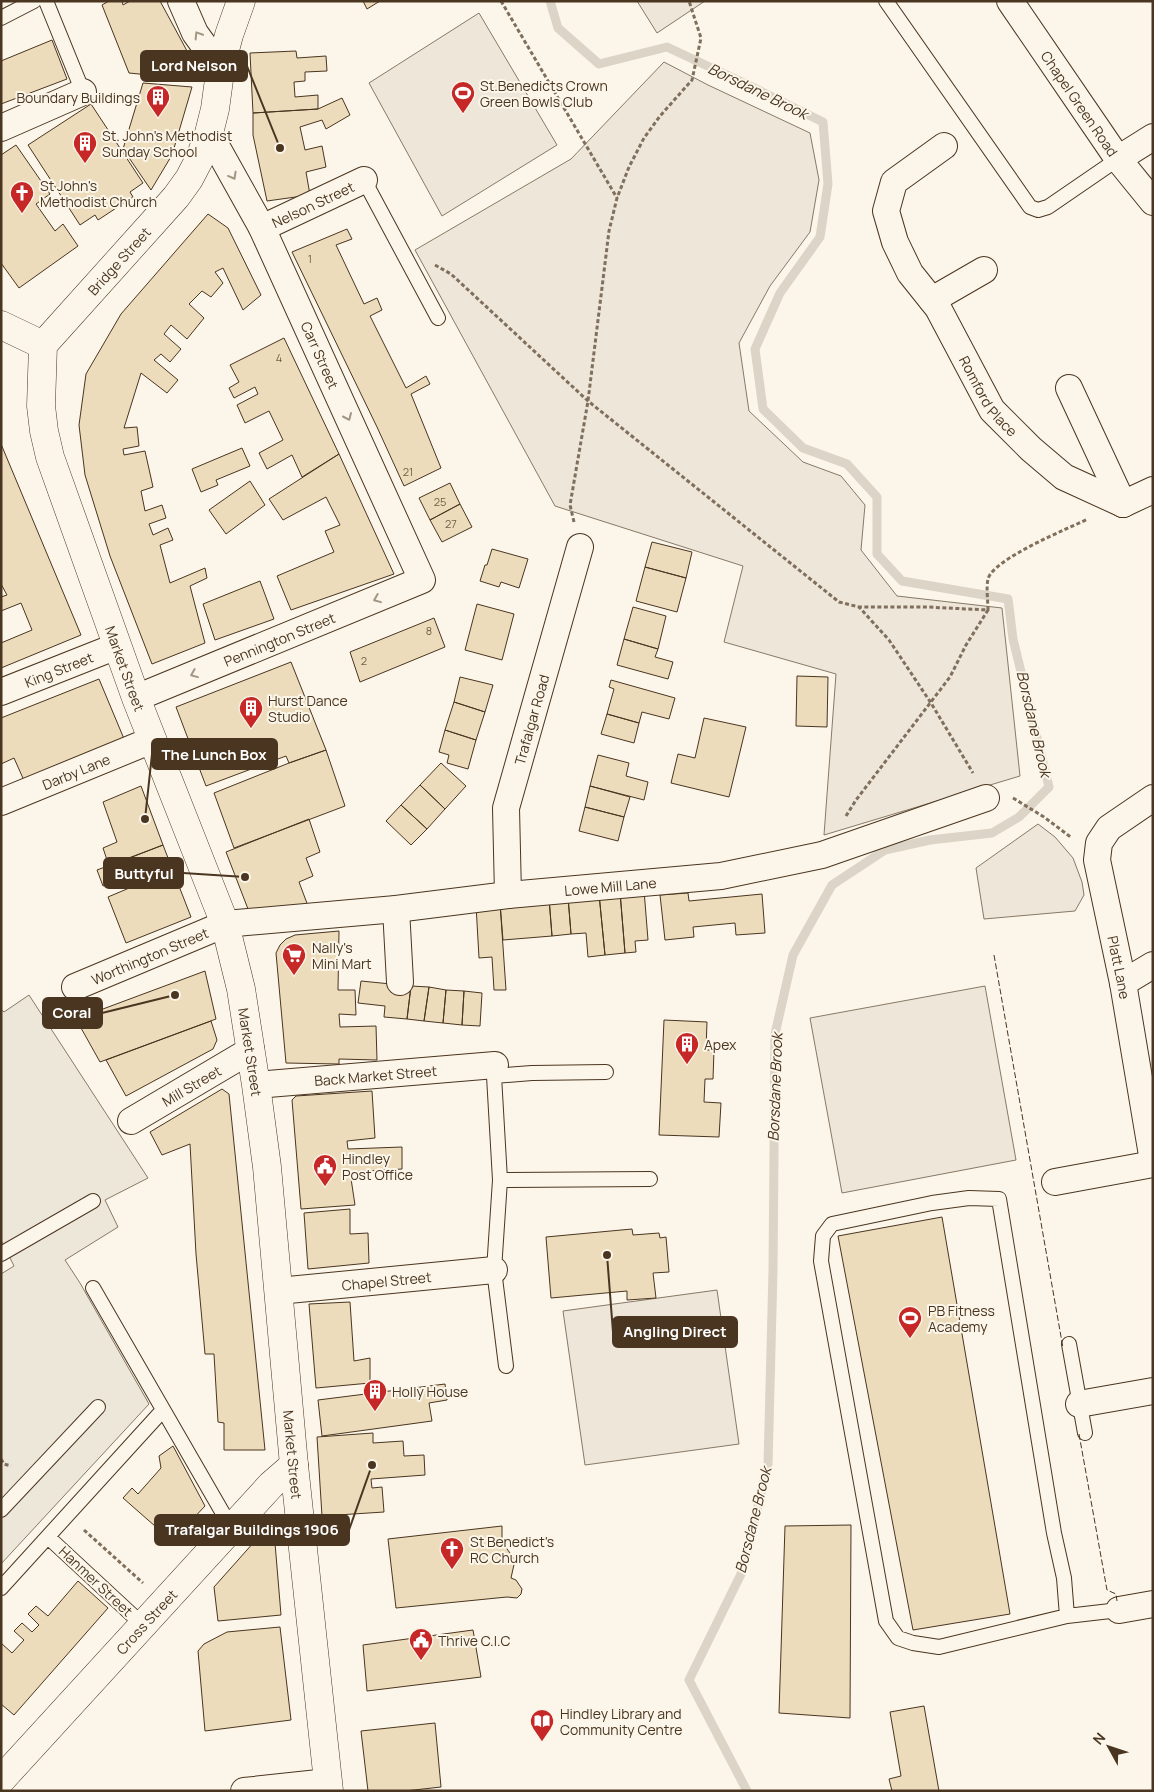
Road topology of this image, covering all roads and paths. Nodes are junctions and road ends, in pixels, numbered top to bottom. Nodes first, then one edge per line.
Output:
1 (34, 1) edge
2 (46, 1) edge
3 (180, 1) edge
4 (241, 1) edge
5 (501, 1) edge
6 (689, 1) edge
7 (886, 1) edge
8 (1010, 1) edge
9 (1, 18) edge
10 (221, 65) junction
11 (83, 92) joint
12 (1, 128) edge
13 (209, 133) junction
14 (1153, 137) edge
15 (944, 146) dead end
16 (1118, 159) junction
17 (364, 180) joint
18 (617, 198) junction
19 (1153, 202) edge
20 (262, 228) junction
21 (398, 243) junction
22 (984, 270) dead end
23 (932, 300) junction
24 (438, 318) dead end
25 (2, 325) edge
26 (43, 345) junction
27 (1069, 388) dead end
28 (588, 402) junction
29 (1153, 490) edge
30 (1123, 504) junction
31 (580, 546) joint
32 (422, 580) joint
33 (859, 607) junction
34 (988, 610) junction
35 (117, 646) junction
36 (1, 692) edge
37 (136, 698) junction
38 (931, 703) junction
39 (152, 740) junction
40 (986, 798) joint
41 (1153, 798) edge
42 (1016, 799) dead end
43 (1, 802) edge
44 (1044, 817) dead end
45 (822, 855) junction
46 (508, 895) junction
47 (396, 909) junction
48 (225, 924) junction
49 (1153, 965) edge
50 (400, 982) dead end
51 (1123, 983) junction
52 (75, 988) dead end
53 (251, 1050) junction
54 (495, 1071) junction
55 (606, 1072) dead end
56 (256, 1085) junction
57 (130, 1121) dead end
58 (1153, 1163) edge
59 (650, 1179) dead end
60 (500, 1180) junction
61 (1055, 1182) dead end
62 (94, 1201) dead end
63 (1, 1254) edge
64 (494, 1270) junction
65 (92, 1288) dead end
66 (278, 1291) junction
67 (1068, 1344) dead end
68 (506, 1366) dead end
69 (1153, 1391) edge
70 (1079, 1404) junction
71 (98, 1407) dead end
72 (163, 1410) junction
73 (1085, 1433) dead end
74 (1, 1459) edge
75 (294, 1465) junction
76 (12, 1466) dead end
77 (1, 1510) edge
78 (67, 1515) junction
79 (232, 1529) junction
80 (48, 1537) junction
81 (1, 1588) edge
82 (148, 1588) dead end
83 (1153, 1604) edge
84 (1119, 1610) joint
85 (1068, 1616) junction
86 (144, 1626) junction
87 (1, 1780) edge
88 (329, 1787) edge
89 (244, 1791) edge

1 - 9 lane
2 - 11 lane
10 -> 3 street
4 - 10 main road, Bridge Street
5 - 18 path
6 - 18 path
7 - 16 lane
8 - 16 street, Chapel Green Road
10 - 13 main road, Bridge Street
11 - 12 street
13 -> 20 street, Carr Street
13 - 26 main road, Bridge Street
14 - 16 street
15 - 23 street, Romford Place
16 - 19 street, Chapel Green Road
17 - 20 street, Nelson Street
17 - 21 lane
18 - 28 path
20 -> 32 street, Carr Street
21 - 24 lane
21 - 28 path
22 - 23 street
23 - 30 street, Romford Place
25 - 26 main road
26 - 35 main road, Market Street
27 - 30 street
28 - 31 path
28 - 33 path
29 - 30 street
30 - 34 path
31 - 46 street, Trafalgar Road
32 -> 37 street, Pennington Street
33 - 34 path
33 - 38 path
34 - 38 path
35 - 36 street, King Street
35 - 37 main road, Market Street
37 - 39 main road, Market Street
38 - 40 path
38 - 45 path
39 - 43 street, Darby Lane
39 - 48 main road, Market Street
40 - 45 street, Lowe Mill Lane
41 - 51 street, Platt Lane
42 - 44 path
45 - 46 street, Lowe Mill Lane
46 - 47 street, Lowe Mill Lane
47 - 48 street, Lowe Mill Lane
47 - 50 street
48 - 52 street, Worthington Street
48 - 53 main road, Market Street
49 - 51 street
51 - 58 street, Platt Lane
53 - 56 main road, Market Street
53 - 57 street, Mill Street
54 - 55 lane
54 - 56 street, Back Market Street
54 - 60 lane
56 - 66 main road, Market Street
58 - 61 street
59 - 60 lane
60 - 64 lane
62 - 63 lane
64 - 66 street, Chapel Street
64 - 68 lane
65 - 72 lane
66 - 75 main road, Market Street
67 - 70 lane
69 - 70 street
70 - 73 lane
71 - 77 lane
72 - 78 lane
72 - 79 lane
74 - 76 path
75 - 79 main road, Cross Street
75 - 88 main road, Market Street
78 - 80 lane
78 - 82 path
79 - 86 main road, Cross Street
80 - 81 lane
80 - 86 lane, Hanmer Street
83 - 84 street
84 - 85 lane
85 - 85 lane
86 - 87 main road, Cross Street
88 - 89 street

